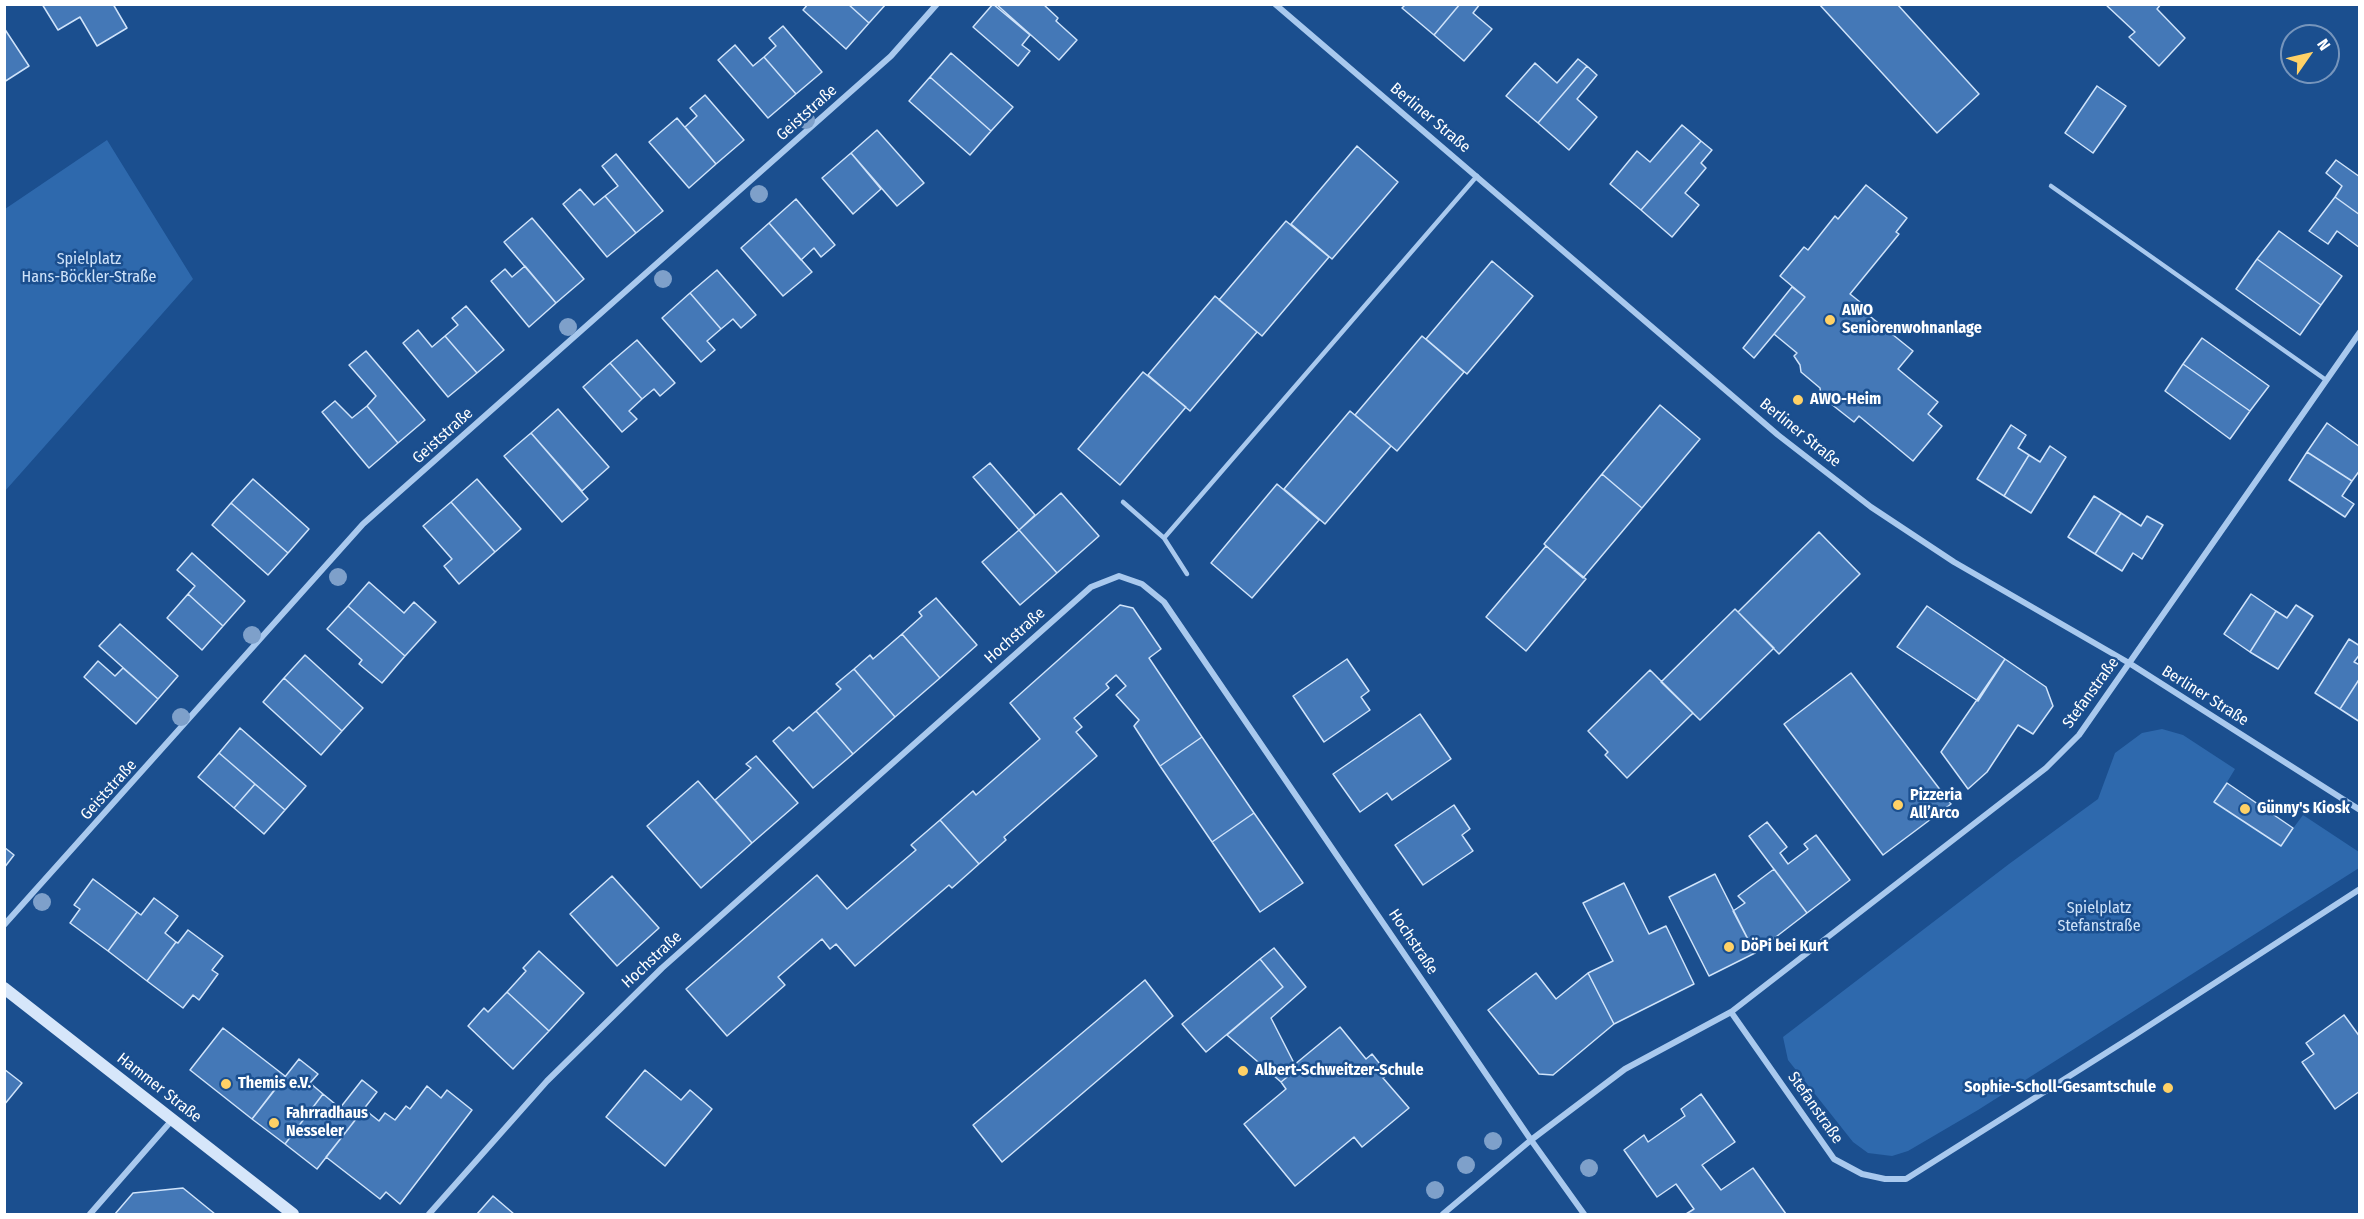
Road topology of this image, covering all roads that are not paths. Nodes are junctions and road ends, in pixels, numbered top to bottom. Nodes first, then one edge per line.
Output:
1 (937, 4) edge
2 (1275, 4) edge
3 (1477, 176) junction
4 (2051, 186) dead end
5 (2360, 332) edge
6 (2326, 380) junction
7 (1123, 502) dead end
8 (1164, 538) junction
9 (1187, 574) dead end
10 (2129, 663) junction
11 (2360, 810) edge
12 (2360, 890) edge
13 (4, 925) edge
14 (4, 988) edge
15 (1731, 1012) junction
16 (173, 1120) junction
17 (1531, 1140) junction
18 (90, 1215) edge
19 (292, 1215) edge
20 (429, 1215) edge
21 (1443, 1215) edge
22 (1584, 1215) edge

1 - 13 street, Geiststraße
2 - 3 street, Berliner Straße
3 - 8 lane
3 - 10 street, Berliner Straße
4 - 6 lane
5 - 6 street, Stefanstraße
6 - 10 street, Stefanstraße
7 - 8 lane
8 - 9 lane
10 - 11 street, Berliner Straße
10 - 15 street, Stefanstraße
12 - 15 street, Stefanstraße
14 - 16 main road, Hammer Straße
15 - 17 street, Stefanstraße
16 - 18 street
16 - 19 main road, Hammer Straße
17 - 20 street, Hochstraße
17 - 21 street, Stefanstraße
17 - 22 street, Hochstraße

